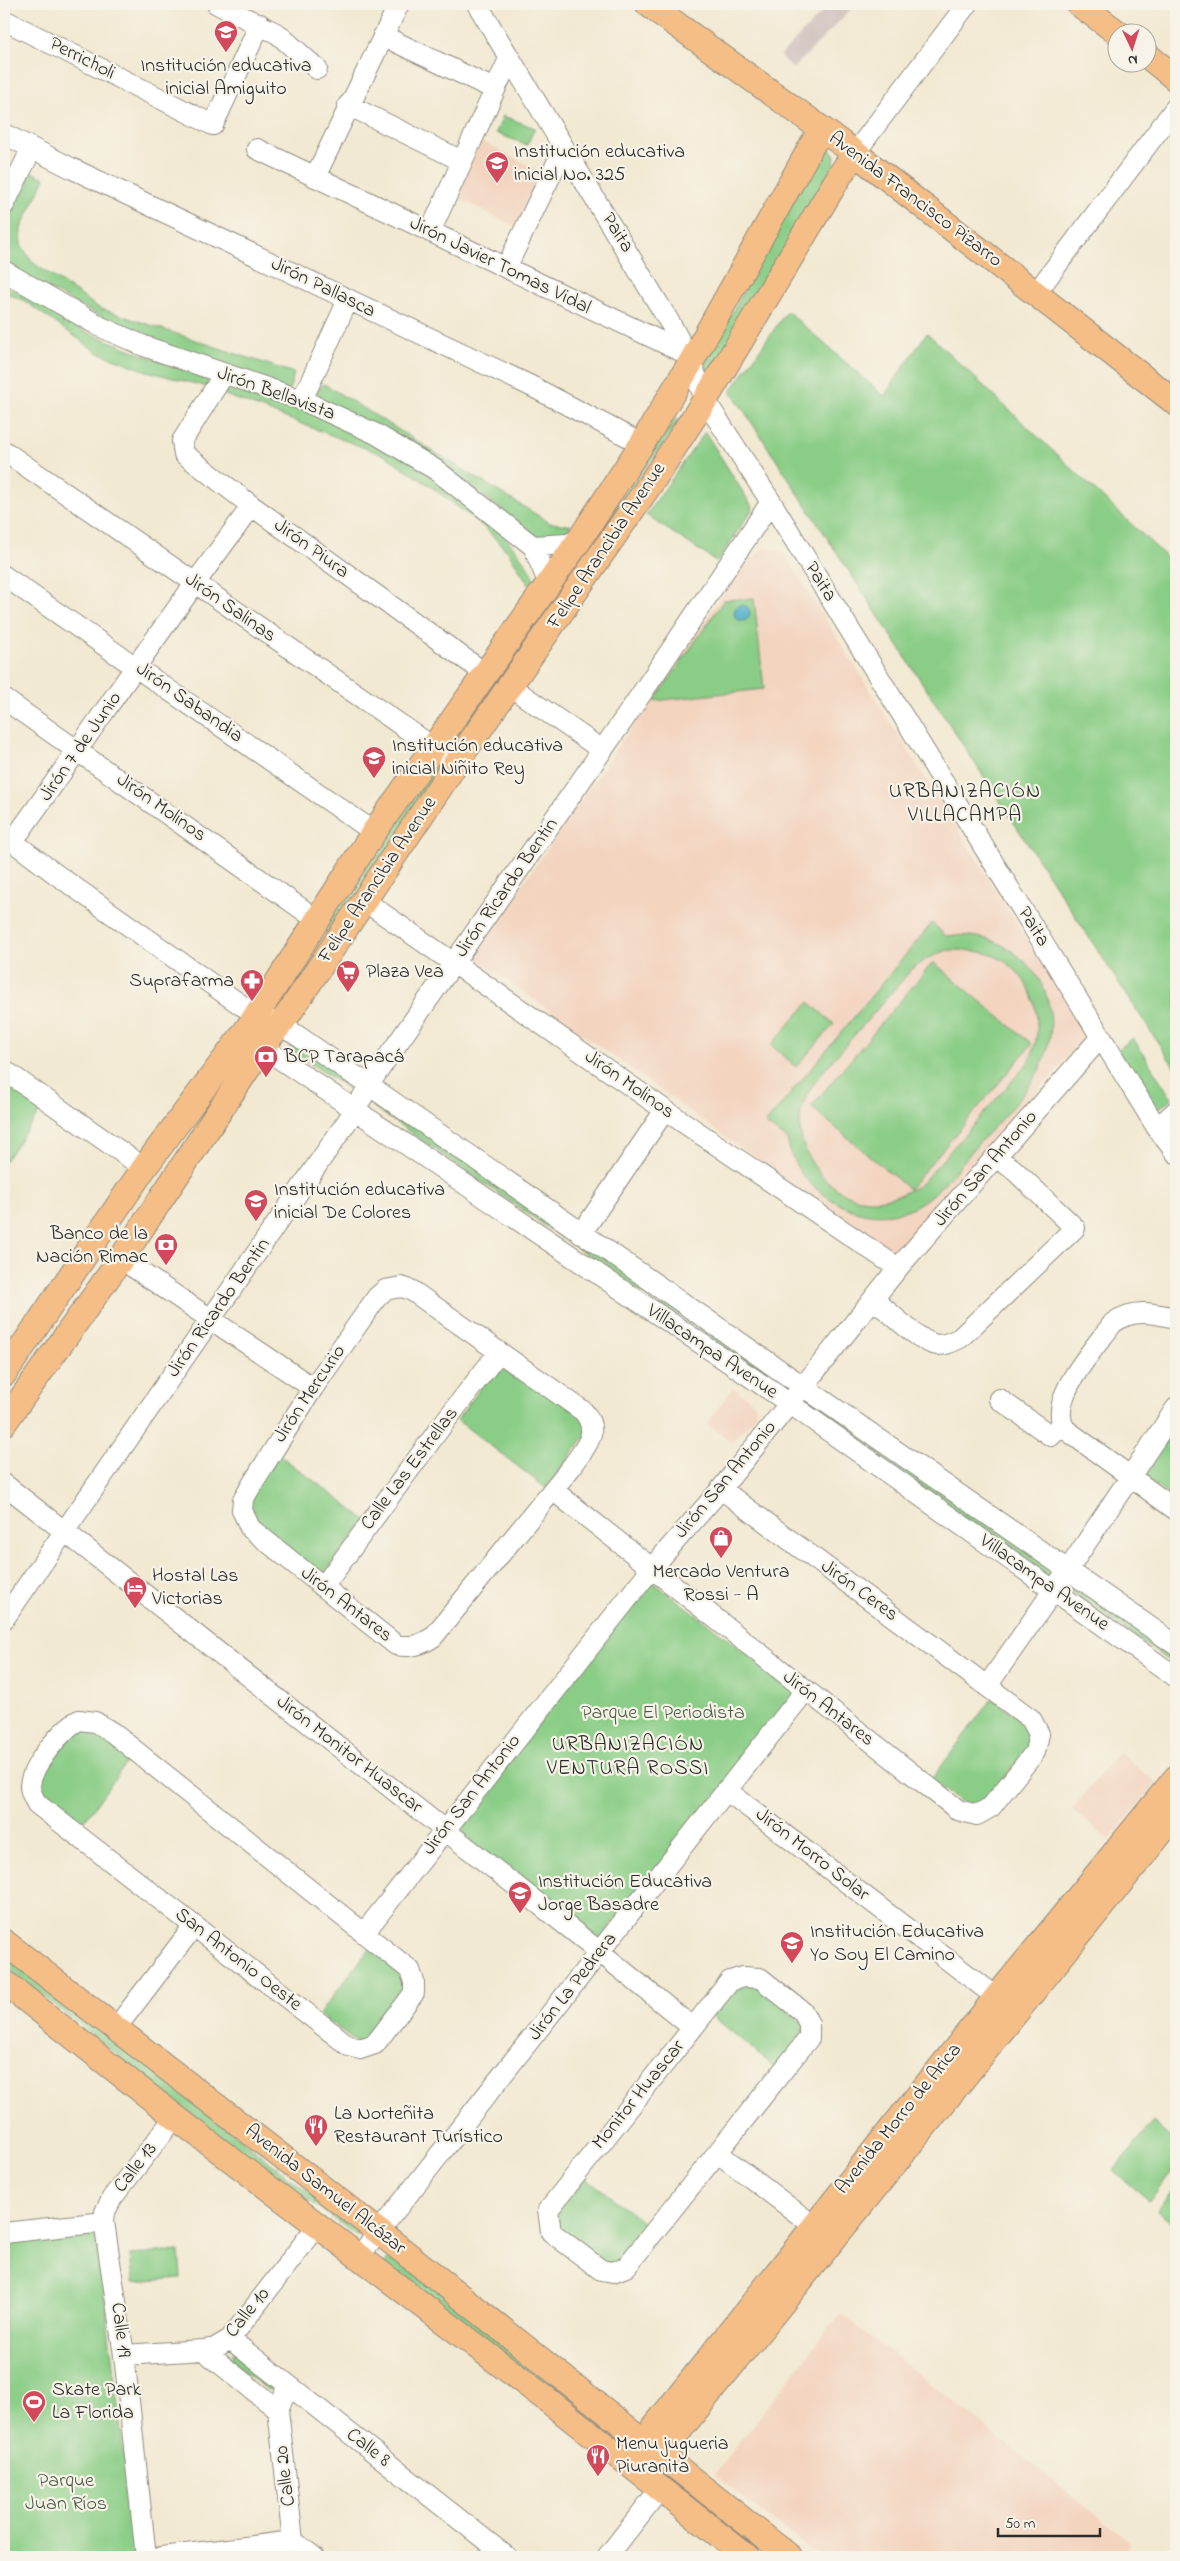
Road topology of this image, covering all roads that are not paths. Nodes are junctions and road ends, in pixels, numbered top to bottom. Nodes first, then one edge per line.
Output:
1 (217, 4) edge
2 (399, 4) edge
3 (477, 4) edge
4 (967, 4) edge
5 (1079, 4) edge
6 (662, 8) edge
7 (4, 20) edge
8 (260, 24) junction
9 (1108, 26) edge
10 (383, 36) junction
11 (509, 59) junction
12 (1158, 64) edge
13 (317, 69) dead end
14 (1176, 79) edge
15 (494, 89) junction
16 (348, 105) junction
17 (1176, 107) edge
18 (821, 129) junction
19 (4, 134) edge
20 (32, 148) junction
21 (564, 148) junction
22 (258, 149) dead end
23 (855, 153) junction
24 (462, 161) junction
25 (315, 177) junction
26 (4, 205) edge
27 (430, 232) junction
28 (506, 268) junction
29 (4, 271) edge
30 (1036, 293) junction
31 (348, 300) junction
32 (689, 358) junction
33 (224, 374) junction
34 (302, 400) junction
35 (705, 400) junction
36 (1176, 403) edge
37 (642, 444) junction
38 (4, 451) edge
39 (771, 502) junction
40 (252, 506) junction
41 (580, 539) junction
42 (533, 546) junction
43 (4, 576) edge
44 (193, 583) junction
45 (549, 584) junction
46 (138, 667) junction
47 (486, 674) junction
48 (511, 687) junction
49 (4, 699) edge
50 (433, 748) junction
51 (79, 750) junction
52 (602, 750) junction
53 (456, 763) junction
54 (374, 832) junction
55 (9, 838) edge
56 (363, 900) junction
57 (316, 919) junction
58 (454, 964) junction
59 (252, 1023) junction
60 (280, 1024) junction
61 (1101, 1037) junction
62 (4, 1070) edge
63 (369, 1085) junction
64 (355, 1110) junction
65 (665, 1110) junction
66 (1176, 1111) edge
67 (1157, 1128) junction
68 (1176, 1153) edge
69 (997, 1158) junction
70 (144, 1168) junction
71 (581, 1234) junction
72 (121, 1259) junction
73 (898, 1268) junction
74 (392, 1288) joint
75 (874, 1300) junction
76 (1176, 1318) edge
77 (212, 1319) junction
78 (499, 1352) junction
79 (4, 1374) edge
80 (802, 1386) junction
81 (313, 1388) junction
82 (999, 1399) dead end
83 (789, 1403) junction
84 (1176, 1408) edge
85 (4, 1422) edge
86 (1062, 1424) junction
87 (1130, 1478) junction
88 (4, 1484) edge
89 (721, 1488) junction
90 (554, 1491) junction
91 (242, 1510) joint
92 (1176, 1510) edge
93 (64, 1532) junction
94 (651, 1569) junction
95 (1068, 1570) junction
96 (324, 1587) junction
97 (1054, 1590) junction
98 (4, 1619) edge
99 (1176, 1645) edge
100 (1176, 1677) edge
101 (992, 1690) junction
102 (805, 1691) junction
103 (1176, 1778) edge
104 (726, 1790) junction
105 (1176, 1814) edge
106 (445, 1830) junction
107 (194, 1926) junction
108 (364, 1933) junction
109 (4, 1942) edge
110 (600, 1952) junction
111 (9, 1992) edge
112 (996, 1998) junction
113 (1017, 2012) junction
114 (116, 2028) junction
115 (693, 2028) junction
116 (175, 2118) junction
117 (718, 2153) junction
118 (104, 2222) junction
119 (317, 2226) junction
120 (814, 2226) junction
121 (379, 2232) junction
122 (4, 2233) edge
123 (358, 2258) junction
124 (230, 2339) junction
125 (203, 2350) junction
126 (124, 2355) junction
127 (288, 2384) junction
128 (278, 2410) junction
129 (652, 2447) junction
130 (643, 2476) junction
131 (293, 2541) junction
132 (146, 2557) edge
133 (161, 2557) edge
134 (314, 2557) edge
135 (507, 2557) edge
136 (607, 2557) edge
137 (747, 2557) edge
138 (790, 2557) edge

1 - 8 street
2 - 10 street
3 - 11 street, Paita
4 - 23 street
5 - 9 main road
6 - 18 main road, Avenida Francisco Pizarro
7 - 8 street, Perricholi
8 - 13 street
10 - 15 street
10 - 16 street
11 - 15 street
11 - 21 street, Paita
12 - 14 main road
15 - 24 street
16 - 24 street
16 - 25 street
17 - 30 street
18 - 23 main road, Avenida Francisco Pizarro
18 - 32 main road, Felipe Arancibia Avenue
19 - 20 street, Jirón Pallasca
20 - 26 street
20 - 31 street, Jirón Pallasca
21 - 28 street
21 - 32 street, Paita
22 - 25 street, Jirón Javier Tomas Vidal
23 - 30 main road, Avenida Francisco Pizarro
23 - 35 main road, Felipe Arancibia Avenue
24 - 27 street
25 - 27 street, Jirón Javier Tomas Vidal
27 - 28 street, Jirón Javier Tomas Vidal
28 - 32 street, Jirón Javier Tomas Vidal
29 - 33 street, Jirón Bellavista
30 - 36 main road, Avenida Francisco Pizarro
31 - 34 street
31 - 37 street, Jirón Pallasca
32 - 35 street, Paita
32 - 37 main road, Felipe Arancibia Avenue
33 - 34 street, Jirón Bellavista
33 - 40 street, Jirón Piura
34 - 42 street, Jirón Bellavista
35 - 39 street, Paita
35 - 48 main road, Felipe Arancibia Avenue
37 - 41 main road, Felipe Arancibia Avenue
38 - 44 street, Jirón Salinas
39 - 52 street, Jirón Ricardo Bentin
39 - 61 street, Paita
40 - 44 street, Jirón 7 de Junio
40 - 47 street, Jirón Piura
41 - 42 street
41 - 45 main road, Felipe Arancibia Avenue
42 - 45 street, Jirón Bellavista
43 - 46 street, Jirón Sabandia
44 - 46 street, Jirón 7 de Junio
44 - 50 street, Jirón Salinas
45 - 47 main road, Felipe Arancibia Avenue
46 - 51 street, Jirón 7 de Junio
46 - 54 street, Jirón Sabandia
47 - 50 main road, Felipe Arancibia Avenue
48 - 52 street
48 - 53 main road, Felipe Arancibia Avenue
49 - 51 street, Jirón Molinos
50 - 53 street, Jirón Salinas
50 - 54 main road, Felipe Arancibia Avenue
51 - 55 street, Jirón 7 de Junio
51 - 57 street, Jirón Molinos
52 - 58 street, Jirón Ricardo Bentin
53 - 56 main road, Felipe Arancibia Avenue
54 - 57 main road, Felipe Arancibia Avenue
55 - 59 street, Villacampa Avenue
56 - 58 street, Jirón Molinos
56 - 60 main road, Felipe Arancibia Avenue
57 - 59 main road, Felipe Arancibia Avenue
58 - 63 street, Jirón Ricardo Bentin
58 - 65 street, Jirón Molinos
59 - 60 main road, Felipe Arancibia Avenue
59 - 64 street, Villacampa Avenue
59 - 70 main road, Felipe Arancibia Avenue
59 - 72 main road, Felipe Arancibia Avenue
60 - 63 street, Villacampa Avenue
61 - 67 street, Paita
61 - 69 street, Jirón San Antonio
62 - 70 street
63 - 64 street, Jirón Ricardo Bentin
63 - 71 street, Villacampa Avenue
64 - 77 street, Jirón Ricardo Bentin
64 - 83 street, Villacampa Avenue
65 - 71 street
65 - 73 street, Jirón Molinos
66 - 67 street
67 - 68 street, Paita
69 - 73 street, Jirón San Antonio
69 - 75 street
70 - 79 main road, Felipe Arancibia Avenue
71 - 80 street, Villacampa Avenue
72 - 77 street
72 - 85 main road, Felipe Arancibia Avenue
73 - 75 street, Jirón San Antonio
74 - 78 street, Jirón Antares
74 - 81 street, Jirón Mercurio
75 - 80 street, Jirón San Antonio
76 - 86 street
77 - 81 street
77 - 93 street, Jirón Ricardo Bentin
78 - 90 street, Jirón Antares
78 - 96 street, Calle Las Estrellas
80 - 83 street, Jirón San Antonio
80 - 95 street, Villacampa Avenue
81 - 91 street, Jirón Mercurio
82 - 86 street
83 - 89 street, Jirón San Antonio
83 - 97 street, Villacampa Avenue
84 - 87 street
86 - 87 street
87 - 92 street
87 - 95 street
88 - 93 street, Jirón Monitor Huascar
89 - 94 street, Jirón San Antonio
89 - 101 street, Jirón Ceres
90 - 94 street, Jirón Antares
90 - 96 street, Jirón Antares
91 - 96 street, Jirón Antares
93 - 98 street, Jirón Ricardo Bentin
93 - 106 street, Jirón Monitor Huascar
94 - 102 street, Jirón Antares
94 - 106 street, Jirón San Antonio
95 - 97 street
95 - 99 street, Villacampa Avenue
97 - 100 street, Villacampa Avenue
97 - 101 street
101 - 102 street, Jirón Antares
102 - 104 street, Jirón La Pedrera
103 - 112 main road, Avenida Morro de Arica
104 - 110 street, Jirón La Pedrera
104 - 112 street, Jirón Morro Solar
105 - 113 main road, Avenida Morro de Arica
106 - 108 street, Jirón San Antonio
106 - 110 street, Jirón Monitor Huascar
107 - 108 street, San Antonio Oeste
107 - 108 street, San Antonio Oeste
107 - 114 street
109 - 114 main road, Avenida Samuel Alcázar
110 - 115 street, Jirón Monitor Huascar
110 - 121 street, Jirón La Pedrera
111 - 116 main road, Avenida Samuel Alcázar
112 - 113 street, Jirón Morro Solar
112 - 120 main road, Avenida Morro de Arica
113 - 129 main road, Avenida Morro de Arica
114 - 121 main road, Avenida Samuel Alcázar
115 - 117 street, Monitor Huascar
115 - 117 street, Monitor Huascar
116 - 118 street, Calle 13
116 - 119 main road, Avenida Samuel Alcázar
117 - 120 street
118 - 122 street
118 - 126 street, Calle 19
119 - 123 main road, Avenida Samuel Alcázar
119 - 124 street, Calle 10
120 - 129 main road, Avenida Morro de Arica
121 - 123 street, Jirón La Pedrera
121 - 129 main road, Avenida Samuel Alcázar
123 - 130 main road, Avenida Samuel Alcázar
124 - 125 street, Calle 10
124 - 127 street, Calle 8
125 - 126 street, Calle 10
125 - 128 street
126 - 132 street, Calle 19
127 - 128 street, Calle 20
127 - 135 street, Calle 8
128 - 131 street, Calle 20
129 - 130 main road, Avenida Morro de Arica
129 - 138 main road, Avenida Samuel Alcázar
130 - 136 street
130 - 137 main road, Avenida Samuel Alcázar
131 - 133 street
131 - 134 street

